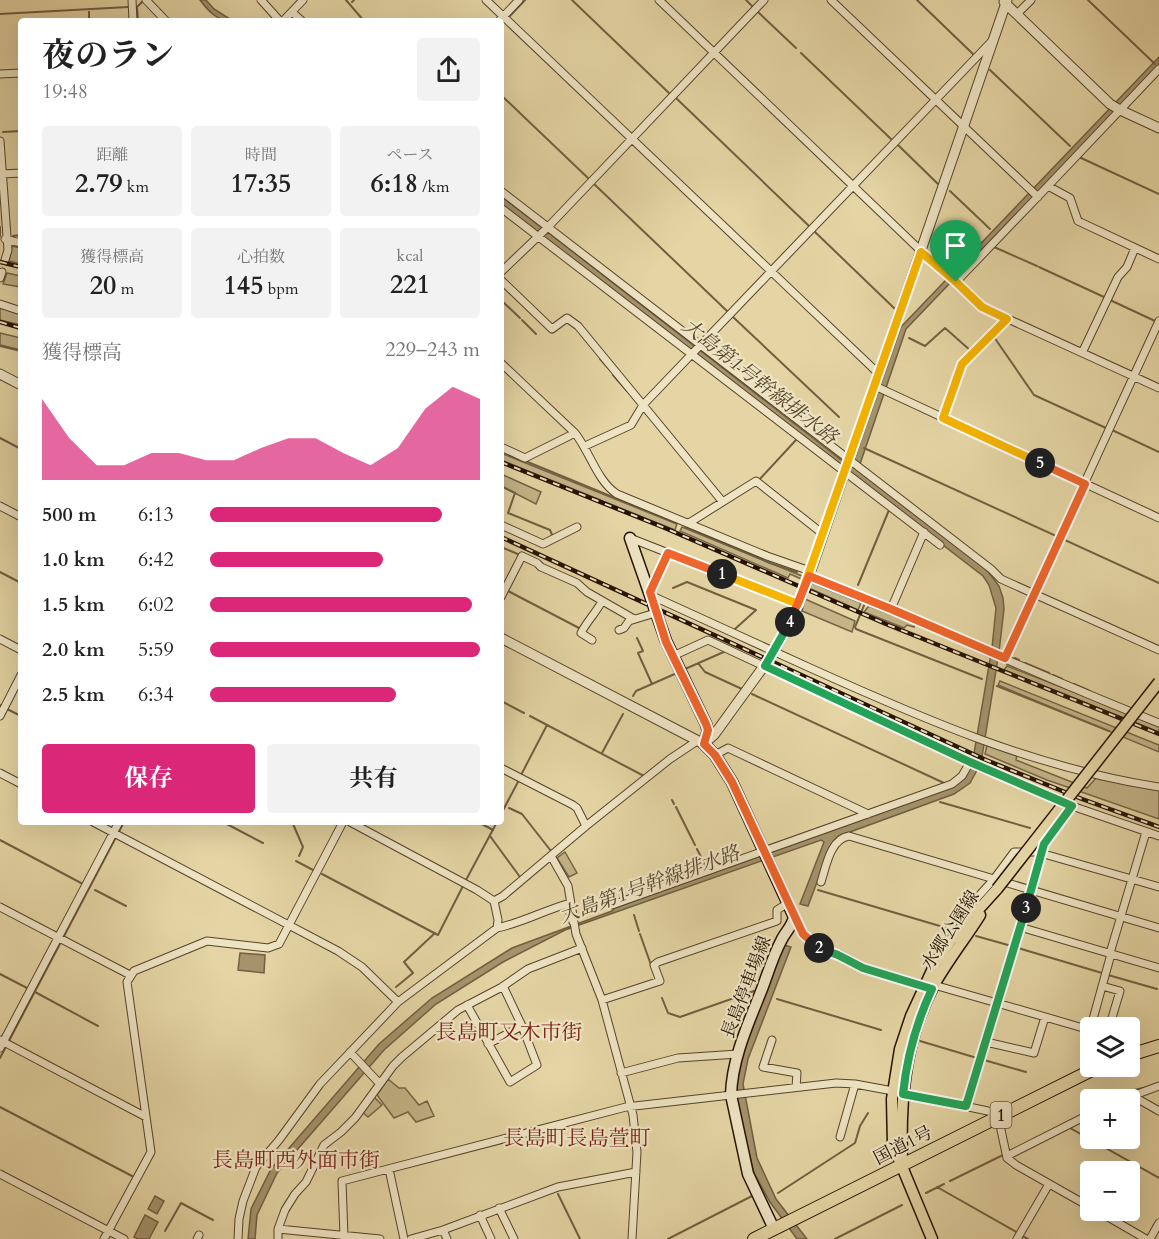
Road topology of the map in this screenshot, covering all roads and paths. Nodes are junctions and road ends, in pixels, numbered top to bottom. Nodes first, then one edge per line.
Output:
1 (132, 0) edge
2 (146, 0) edge
3 (261, 0) edge
4 (303, 0) edge
5 (486, 0) edge
6 (519, 0) edge
7 (659, 0) edge
8 (764, 0) edge
9 (831, 0) edge
10 (1031, 0) edge
11 (1005, 1) edge
12 (292, 12) junction
13 (1017, 14) junction
14 (133, 18) edge
15 (163, 18) edge
16 (278, 18) edge
17 (285, 18) edge
18 (299, 18) edge
19 (503, 18) edge
20 (504, 19) edge
21 (995, 38) junction
22 (714, 53) junction
23 (1159, 69) edge
24 (18, 73) edge
25 (0, 74) edge
26 (935, 100) junction
27 (1116, 108) junction
28 (964, 128) junction
29 (1159, 128) edge
30 (632, 138) junction
31 (0, 141) edge
32 (18, 172) edge
33 (2, 174) junction
34 (853, 186) junction
35 (1048, 186) junction
36 (504, 193) edge
37 (1035, 194) junction
38 (504, 210) edge
39 (548, 228) junction
40 (539, 236) junction
41 (5, 239) junction
42 (18, 242) edge
43 (1136, 248) junction
44 (921, 252) junction
45 (0, 254) edge
46 (1159, 259) edge
47 (504, 269) edge
48 (771, 271) junction
49 (954, 280) junction
50 (504, 283) edge
51 (0, 304) edge
52 (18, 310) edge
53 (1007, 319) junction
54 (1159, 321) edge
55 (701, 346) junction
56 (1082, 353) junction
57 (692, 354) junction
58 (504, 366) edge
59 (0, 374) edge
60 (879, 374) junction
61 (1134, 376) junction
62 (18, 383) edge
63 (1159, 388) edge
64 (880, 389) junction
65 (643, 405) junction
66 (943, 418) junction
67 (576, 433) junction
68 (585, 446) junction
69 (504, 448) edge
70 (850, 461) junction
71 (845, 473) junction
72 (1085, 484) junction
73 (722, 501) junction
74 (0, 506) edge
75 (18, 515) edge
76 (1159, 518) edge
77 (689, 523) junction
78 (504, 526) edge
79 (577, 527) dead end
80 (924, 532) junction
81 (823, 534) junction
82 (630, 538) joint
83 (940, 544) dead end
84 (668, 553) junction
85 (809, 574) junction
86 (504, 591) edge
87 (650, 594) junction
88 (1034, 594) junction
89 (602, 601) junction
90 (798, 604) junction
91 (891, 609) junction
92 (655, 613) junction
93 (634, 619) junction
94 (619, 630) dead end
95 (0, 639) edge
96 (504, 640) edge
97 (592, 640) dead end
98 (18, 648) edge
99 (1159, 650) edge
100 (774, 651) junction
101 (673, 656) junction
102 (1002, 657) junction
103 (765, 666) junction
104 (18, 681) edge
105 (1159, 682) edge
106 (0, 716) edge
107 (1159, 723) edge
108 (701, 743) junction
109 (715, 755) junction
110 (971, 763) junction
111 (504, 770) edge
112 (0, 773) edge
113 (18, 782) edge
114 (1159, 787) edge
115 (1072, 806) junction
116 (868, 814) junction
117 (844, 824) junction
118 (99, 825) edge
119 (118, 825) edge
120 (341, 825) edge
121 (356, 825) edge
122 (586, 826) junction
123 (1146, 832) junction
124 (116, 834) junction
125 (848, 835) junction
126 (1159, 836) edge
127 (764, 851) junction
128 (1041, 854) junction
129 (551, 856) junction
130 (1132, 879) junction
131 (821, 882) dead end
132 (995, 884) junction
133 (1159, 888) edge
134 (1031, 890) junction
135 (494, 901) junction
136 (788, 903) junction
137 (612, 905) dead end
138 (0, 907) edge
139 (968, 908) dead end
140 (1121, 916) junction
141 (794, 917) junction
142 (289, 925) junction
143 (574, 926) junction
144 (1020, 927) junction
145 (497, 928) junction
146 (1159, 928) edge
147 (61, 939) junction
148 (582, 948) junction
149 (1110, 953) junction
150 (1159, 968) edge
151 (130, 975) junction
152 (503, 986) junction
153 (1102, 986) junction
154 (930, 987) junction
155 (602, 1000) junction
156 (398, 1002) junction
157 (997, 1003) junction
158 (467, 1005) junction
159 (1045, 1017) junction
160 (1094, 1017) edge
161 (1112, 1017) edge
162 (522, 1026) junction
163 (1080, 1027) edge
164 (772, 1040) dead end
165 (986, 1042) junction
166 (4, 1044) edge
167 (488, 1044) junction
168 (1159, 1046) edge
169 (350, 1052) junction
170 (1140, 1052) edge
171 (738, 1054) junction
172 (621, 1074) junction
173 (1080, 1076) edge
174 (380, 1084) junction
175 (855, 1084) junction
176 (1159, 1086) edge
177 (796, 1087) junction
178 (898, 1092) junction
179 (1140, 1092) edge
180 (733, 1095) junction
181 (1140, 1100) edge
182 (966, 1106) junction
183 (630, 1107) junction
184 (1159, 1111) edge
185 (1000, 1115) junction
186 (146, 1117) junction
187 (1080, 1119) edge
188 (840, 1137) dead end
189 (1006, 1154) junction
190 (902, 1166) junction
191 (389, 1169) junction
192 (636, 1172) junction
193 (0, 1174) edge
194 (1049, 1184) junction
195 (1080, 1201) edge
196 (499, 1208) junction
197 (480, 1215) junction
198 (1116, 1221) edge
199 (1159, 1223) edge
200 (778, 1227) junction
201 (278, 1229) junction
202 (443, 1230) junction
203 (108, 1231) junction
204 (346, 1238) edge
205 (104, 1239) edge
206 (124, 1239) edge
207 (238, 1239) edge
208 (278, 1239) edge
209 (380, 1239) edge
210 (398, 1239) edge
211 (404, 1239) edge
212 (411, 1239) edge
213 (447, 1239) edge
214 (491, 1239) edge
215 (514, 1239) edge
216 (632, 1239) edge
217 (754, 1239) edge
218 (932, 1239) edge
219 (1017, 1239) edge
220 (1148, 1239) edge

1 - 14 street
2 - 15 street
3 - 16 street
4 - 12 street
5 - 19 street
6 - 20 street
7 - 22 street
8 - 22 street
9 - 26 street
10 - 13 street
11 - 13 street
11 - 21 street
12 - 17 street
12 - 18 street
13 - 27 street
20 - 30 street
21 - 26 street
21 - 28 street
22 - 30 street
22 - 34 street
23 - 27 street
24 - 25 street
26 - 28 street
26 - 34 street
27 - 29 street
27 - 35 street
28 - 37 street
28 - 44 street
30 - 39 street
30 - 48 street
31 - 33 street
32 - 33 street
33 - 41 street
34 - 44 street
34 - 48 street
35 - 37 street
35 - 43 street
36 - 39 street
37 - 49 street
38 - 40 street
39 - 40 street
39 - 55 street
40 - 47 street
40 - 57 street
41 - 42 street
41 - 45 street
43 - 46 street
43 - 56 street
44 - 49 street
44 - 60 street
48 - 55 street
48 - 60 street
49 - 53 street
50 - 65 street
51 - 52 street
53 - 56 street
53 - 66 street
54 - 61 street
55 - 57 street
55 - 70 street
56 - 61 street
57 - 65 street
57 - 71 street
58 - 67 street
59 - 62 street
60 - 64 street
61 - 63 street
61 - 72 street
64 - 66 street
64 - 70 street
65 - 68 street
65 - 73 street
66 - 72 street
67 - 68 street
67 - 69 street
68 - 77 street
70 - 71 street
70 - 88 street
71 - 80 street
71 - 81 street
72 - 76 street
72 - 88 street
73 - 77 street
73 - 81 street
74 - 75 street
77 - 85 street
78 - 79 street
80 - 83 street
80 - 91 street
81 - 85 street
82 - 84 street
82 - 87 main road
84 - 87 street
84 - 90 street
85 - 90 street
85 - 91 street
86 - 89 street
87 - 92 main road
87 - 100 street
88 - 99 street
88 - 102 street
89 - 93 street
89 - 97 street
90 - 100 street
91 - 102 street
92 - 93 street
92 - 101 main road
93 - 94 street
95 - 98 street
96 - 108 street
100 - 103 street
100 - 114 street
101 - 103 street
101 - 108 main road
102 - 107 street
103 - 108 street
103 - 110 street
104 - 106 street
105 - 132 main road, 水郷公園線, bridge
108 - 109 main road
108 - 122 street
109 - 116 street
109 - 127 main road
110 - 115 street
110 - 116 street
111 - 122 street
112 - 113 street
115 - 123 street
115 - 128 street
116 - 117 street
117 - 125 street
117 - 127 street
118 - 124 street
119 - 124 street
120 - 142 street
121 - 135 street
122 - 129 street
123 - 126 street
123 - 130 street
124 - 142 street
124 - 147 street
125 - 131 street
125 - 132 street
127 - 136 main road
127 - 137 street
128 - 130 street
128 - 132 street
128 - 134 street
129 - 135 street
129 - 143 street
130 - 133 street
130 - 140 street
132 - 134 street
132 - 139 street
132 - 154 main road, 水郷公園線
134 - 140 street
134 - 144 street
135 - 145 street
136 - 141 main road
136 - 155 street
138 - 147 street
140 - 146 street
140 - 149 street
141 - 154 street
141 - 171 main road, 長島停車場線
142 - 151 street
142 - 156 street
143 - 145 street
143 - 148 street
144 - 149 street
144 - 157 street
145 - 156 street
147 - 151 street
147 - 166 street
148 - 152 street
148 - 155 street
149 - 150 street
149 - 153 street
151 - 186 street
152 - 158 street
152 - 162 street
153 - 160 street
153 - 161 street
154 - 157 street
154 - 178 main road, 水郷公園線
155 - 172 street
156 - 169 street
157 - 159 street
157 - 165 street
158 - 167 street
158 - 174 street
159 - 163 street
159 - 165 street
162 - 167 street
162 - 167 street
164 - 177 street
165 - 182 street
166 - 186 street
168 - 170 highway
169 - 174 street
169 - 207 street
171 - 172 street
171 - 180 main road, 長島停車場線
172 - 183 street
173 - 185 highway, 国道1号 / 1
174 - 201 street
175 - 177 street
175 - 178 street
175 - 188 street
176 - 179 street
177 - 180 street
178 - 182 street
178 - 190 main road, 水郷公園線
180 - 183 street
180 - 200 main road, 長島停車場線
181 - 184 street
182 - 185 street
183 - 191 street
183 - 192 street
185 - 189 street
185 - 190 highway, 国道1号 / 1
186 - 203 street
187 - 189 street
189 - 194 street
190 - 200 highway, 国道1号 / 1
190 - 218 main road, 水郷公園線
191 - 204 street
191 - 211 street
192 - 196 street
192 - 216 street
193 - 203 street
194 - 195 street
194 - 219 street
196 - 197 street
196 - 215 street
197 - 202 street
197 - 214 street
198 - 220 street
199 - 220 street
200 - 217 highway, 国道1号 / 1
201 - 204 street
201 - 208 street
202 - 212 street
202 - 213 street
203 - 205 street
203 - 206 street
204 - 209 street
210 - 211 street

